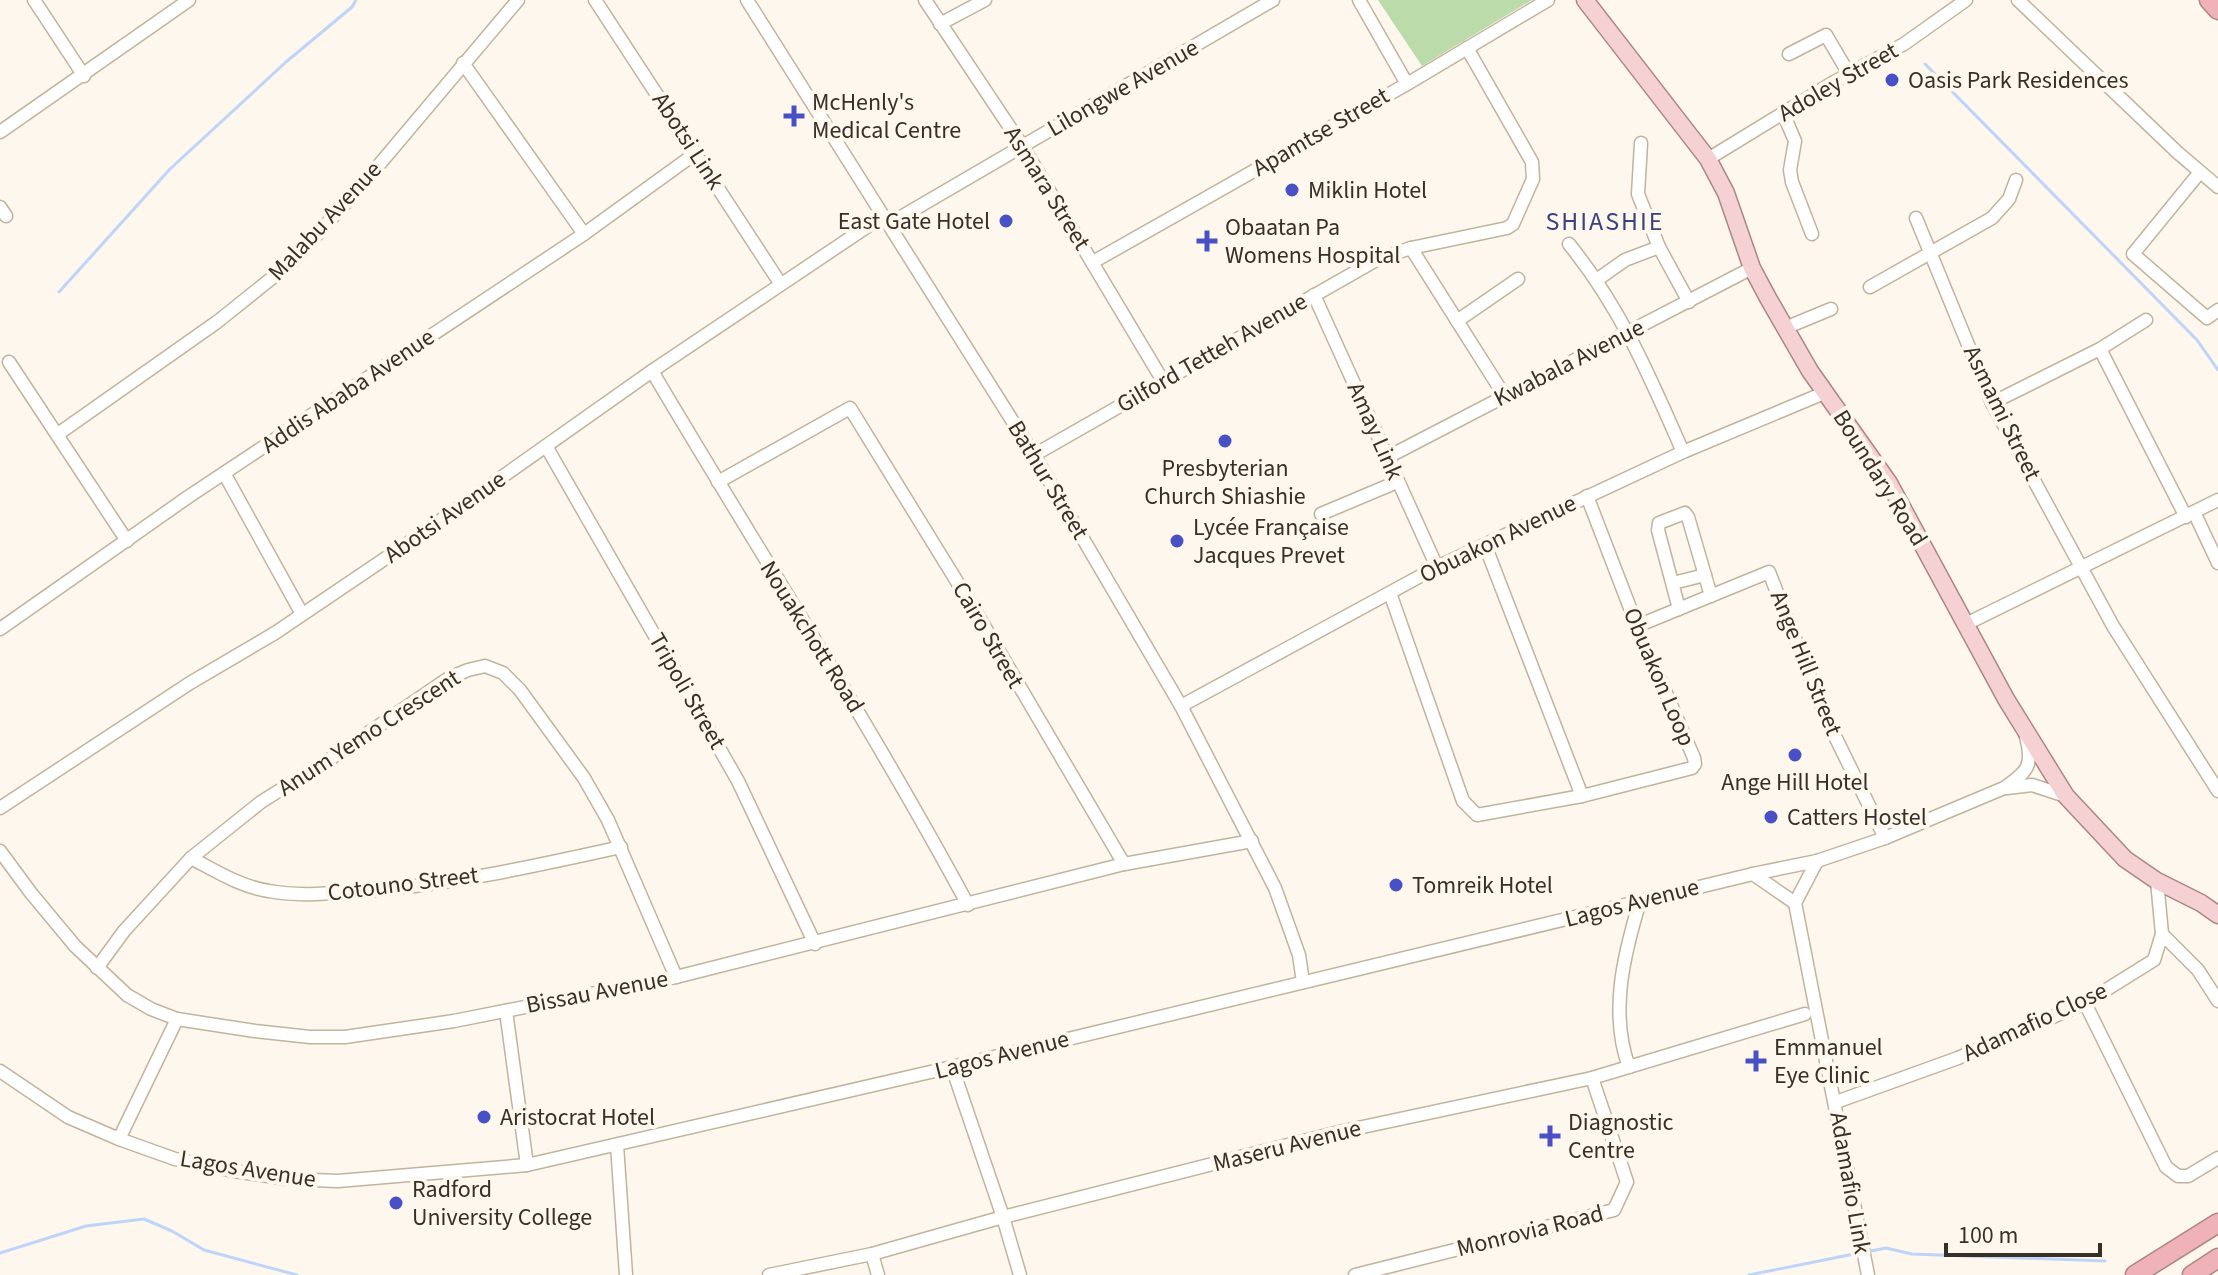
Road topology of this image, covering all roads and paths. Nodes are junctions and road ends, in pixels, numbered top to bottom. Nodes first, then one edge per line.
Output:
1 (34, 0) edge
2 (189, 0) edge
3 (518, 0) edge
4 (595, 0) edge
5 (747, 0) edge
6 (925, 0) edge
7 (985, 0) edge
8 (1273, 0) edge
9 (1359, 0) edge
10 (1548, 0) edge
11 (1966, 0) edge
12 (2018, 0) edge
13 (2209, 0) edge
14 (1587, 1) edge
15 (2218, 10) edge
16 (940, 24) junction
17 (1467, 48) junction
18 (1789, 54) dead end
19 (463, 63) junction
20 (1849, 74) junction
21 (84, 76) junction
22 (1407, 84) junction
23 (1783, 113) junction
24 (0, 132) edge
25 (1641, 143) dead end
26 (1023, 147) junction
27 (696, 153) junction
28 (1708, 159) junction
29 (2200, 172) junction
30 (2016, 180) dead end
31 (2218, 187) edge
32 (1916, 218) dead end
33 (886, 220) junction
34 (584, 234) junction
35 (1812, 234) dead end
36 (1569, 244) dead end
37 (1659, 247) junction
38 (1411, 248) junction
39 (1931, 254) junction
40 (1093, 262) junction
41 (1752, 268) junction
42 (1518, 279) dead end
43 (1598, 279) junction
44 (780, 283) junction
45 (1870, 287) dead end
46 (1314, 295) junction
47 (1689, 302) junction
48 (1831, 309) dead end
49 (2218, 310) edge
50 (2146, 320) dead end
51 (1457, 321) junction
52 (1785, 328) junction
53 (1630, 333) junction
54 (2100, 349) junction
55 (9, 362) dead end
56 (652, 371) junction
57 (1163, 381) junction
58 (1824, 393) junction
59 (1504, 395) junction
60 (1992, 403) junction
61 (58, 434) junction
62 (546, 446) junction
63 (1683, 452) junction
64 (1034, 455) junction
65 (1386, 458) junction
66 (224, 473) junction
67 (718, 482) junction
68 (1397, 482) junction
69 (1587, 496) junction
70 (2218, 500) edge
71 (1321, 514) dead end
72 (2190, 514) junction
73 (127, 541) junction
74 (1485, 545) junction
75 (2218, 563) edge
76 (1437, 567) junction
77 (2082, 568) junction
78 (1705, 575) junction
79 (1673, 583) junction
80 (1390, 593) junction
81 (1711, 596) junction
82 (1679, 609) junction
83 (302, 614) junction
84 (1966, 624) junction
85 (1637, 626) junction
86 (0, 629) edge
87 (1181, 706) junction
88 (2024, 731) junction
89 (2004, 788) junction
90 (2218, 791) edge
91 (1582, 796) junction
92 (2066, 796) junction
93 (0, 808) edge
94 (1885, 838) junction
95 (1252, 841) junction
96 (621, 847) junction
97 (0, 851) edge
98 (191, 858) junction
99 (1817, 861) junction
100 (1124, 864) junction
101 (1753, 874) junction
102 (2157, 881) junction
103 (1640, 901) junction
104 (1795, 903) junction
105 (968, 905) junction
106 (2218, 915) edge
107 (2162, 934) junction
108 (815, 944) junction
109 (97, 968) junction
110 (676, 977) junction
111 (1303, 982) junction
112 (2218, 1001) edge
113 (2085, 1003) junction
114 (506, 1011) junction
115 (1805, 1014) dead end
116 (177, 1019) junction
117 (952, 1067) junction
118 (1629, 1067) junction
119 (0, 1071) edge
120 (1592, 1078) junction
121 (1836, 1102) junction
122 (119, 1139) junction
123 (617, 1145) junction
124 (2218, 1158) edge
125 (527, 1165) junction
126 (1003, 1217) junction
127 (2218, 1223) edge
128 (872, 1254) junction
129 (2218, 1258) edge
130 (626, 1275) edge
131 (769, 1275) edge
132 (878, 1275) edge
133 (1020, 1275) edge
134 (1355, 1275) edge
135 (1868, 1275) edge
136 (2135, 1275) edge
137 (2192, 1275) edge

1 - 21 street
2 - 21 street
3 - 19 street, Malabu Avenue
4 - 27 street, Abotsi Link
5 - 33 street, Bathur Street
6 - 16 street, Asmara Street
7 - 16 street
8 - 26 street, Lilongwe Avenue
9 - 22 street
10 - 17 street, Apamtse Street
11 - 20 street, Adoley Street
12 - 29 street
13 - 15 highway
14 - 28 main road, Boundary Road
16 - 26 street, Asmara Street
17 - 22 street, Apamtse Street
17 - 38 street, Gilford Tetteh Avenue
18 - 20 street
19 - 34 street
19 - 61 street, Malabu Avenue
20 - 23 street, Adoley Street
21 - 24 street
22 - 40 street, Apamtse Street
23 - 28 street, Adoley Street
23 - 35 street
25 - 37 street
26 - 33 street, Lilongwe Avenue
26 - 40 street, Asmara Street
27 - 34 street, Addis Ababa Avenue
27 - 44 street, Abotsi Link
28 - 41 main road, Boundary Road
29 - 31 street
29 - 49 street
30 - 39 street
32 - 39 street, Asmami Street
33 - 44 street, Abotsi Avenue
33 - 64 street, Bathur Street
34 - 66 street, Addis Ababa Avenue
36 - 43 street
37 - 43 street
37 - 47 street
38 - 46 street, Gilford Tetteh Avenue
38 - 51 street
39 - 45 street
39 - 60 street, Asmami Street
40 - 57 street, Asmara Street
41 - 47 street, Kwabala Avenue
41 - 52 main road, Boundary Road
42 - 51 street
43 - 53 street
44 - 56 street, Abotsi Avenue
46 - 57 street, Gilford Tetteh Avenue
46 - 65 street, Amay Link
47 - 53 street, Kwabala Avenue
48 - 52 street
50 - 54 street
51 - 59 street
52 - 58 main road, Boundary Road
53 - 59 street, Kwabala Avenue
53 - 63 street
54 - 60 street
54 - 72 street
55 - 61 street
56 - 62 street, Abotsi Avenue
56 - 67 street, Nouakchott Road
57 - 64 street, Gilford Tetteh Avenue
58 - 63 street, Obuakon Avenue
58 - 84 main road, Boundary Road
59 - 65 street, Kwabala Avenue
60 - 77 street, Asmami Street
61 - 73 street
62 - 83 street, Abotsi Avenue
62 - 108 street, Tripoli Street
63 - 69 street, Obuakon Avenue
64 - 87 street, Bathur Street
65 - 68 street, Amay Link
66 - 73 street, Addis Ababa Avenue
66 - 83 street
67 - 100 street, Cairo Street
67 - 105 street, Nouakchott Road
68 - 71 street
68 - 76 street, Amay Link
69 - 74 street, Obuakon Avenue
69 - 85 street, Obuakon Loop
70 - 72 street
72 - 75 street
72 - 77 street
73 - 86 street, Addis Ababa Avenue
74 - 76 street, Obuakon Avenue
74 - 91 street
76 - 80 street, Obuakon Avenue
77 - 84 street
77 - 90 street, Asmami Street
78 - 79 street
78 - 79 street
78 - 81 street
79 - 82 street
80 - 87 street, Obuakon Avenue
80 - 91 street
81 - 82 street, Ange Hill Street
81 - 94 street, Ange Hill Street
82 - 85 street, Ange Hill Street
83 - 93 street, Abotsi Avenue
84 - 88 main road, Boundary Road
85 - 91 street, Obuakon Loop
87 - 95 street, Bathur Street
88 - 89 street, Lagos Avenue
88 - 92 main road, Boundary Road
89 - 92 street, Lagos Avenue
89 - 94 street, Lagos Avenue
92 - 102 main road, Boundary Road
94 - 99 street, Lagos Avenue
95 - 100 street, Bissau Avenue
95 - 111 street, Bathur Street
96 - 98 street, Cotouno Street
96 - 98 street, Anum Yemo Crescent
96 - 110 street, Anum Yemo Crescent
97 - 109 street, Bissau Avenue
98 - 109 street, Anum Yemo Crescent
99 - 101 street, Lagos Avenue
99 - 104 street
100 - 105 street, Bissau Avenue
101 - 103 street, Lagos Avenue
101 - 104 street
102 - 106 main road, Boundary Road
102 - 107 street
103 - 111 street, Lagos Avenue
103 - 118 street
104 - 121 street, Adamafio Link
105 - 108 street, Bissau Avenue
107 - 112 street
107 - 113 street, Adamafio Close
108 - 110 street, Bissau Avenue
109 - 116 street, Bissau Avenue
110 - 114 street, Bissau Avenue
111 - 117 street, Lagos Avenue
113 - 121 street, Adamafio Close
113 - 124 street
114 - 116 street, Bissau Avenue
114 - 125 street
115 - 118 street, Maseru Avenue
116 - 122 street
117 - 123 street, Lagos Avenue
117 - 126 street
118 - 120 street, Maseru Avenue
119 - 122 street, Lagos Avenue
120 - 126 street, Maseru Avenue
120 - 134 street, Monrovia Road
121 - 135 street, Adamafio Link
122 - 125 street, Lagos Avenue
123 - 125 street, Lagos Avenue
123 - 130 street
126 - 128 street, Maseru Avenue
126 - 133 street
127 - 136 highway
128 - 131 street, Maseru Avenue
128 - 132 street
129 - 137 highway

